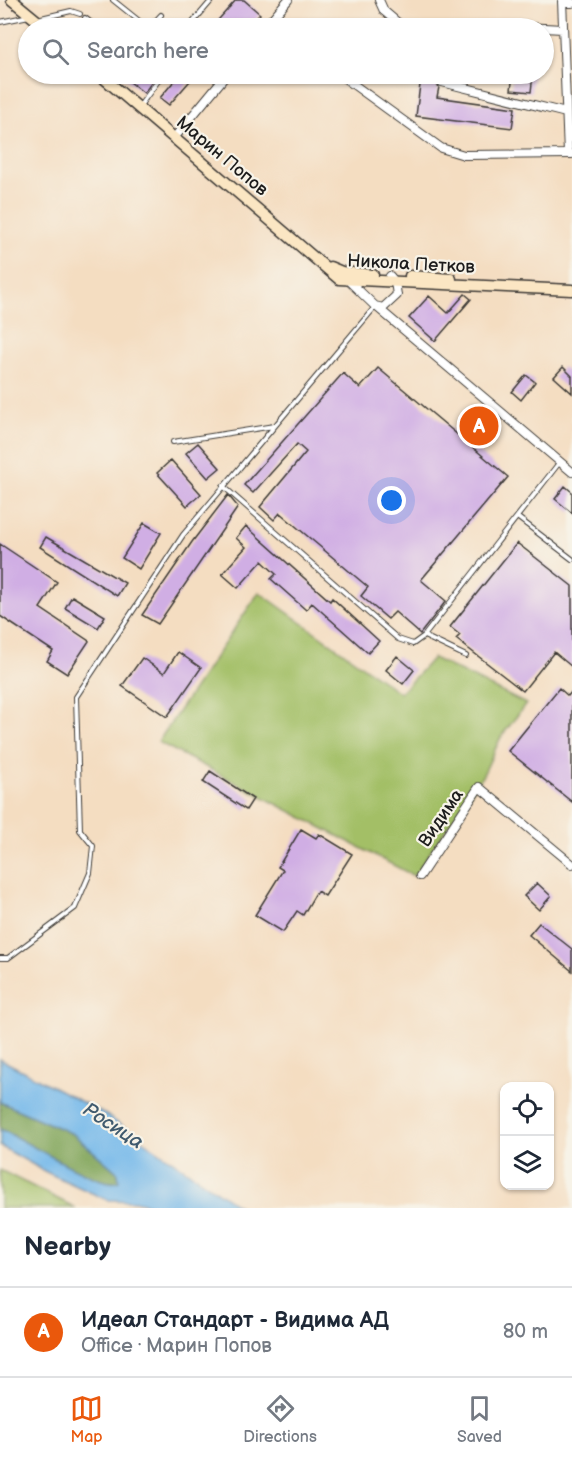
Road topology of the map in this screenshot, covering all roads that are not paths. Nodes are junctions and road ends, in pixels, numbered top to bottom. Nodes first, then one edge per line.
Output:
1 (12, 0) edge
2 (113, 0) edge
3 (212, 0) edge
4 (288, 0) edge
5 (379, 0) edge
6 (562, 2) edge
7 (572, 3) edge
8 (80, 14) dead end
9 (161, 15) dead end
10 (33, 18) joint
11 (136, 18) edge
12 (158, 18) edge
13 (197, 18) edge
14 (273, 18) edge
15 (392, 18) edge
16 (18, 20) edge
17 (0, 22) edge
18 (554, 29) edge
19 (563, 29) junction
20 (111, 84) edge
21 (156, 84) edge
22 (219, 84) edge
23 (353, 84) edge
24 (450, 84) edge
25 (138, 107) junction
26 (566, 113) junction
27 (174, 138) junction
28 (570, 154) edge
29 (324, 264) junction
30 (373, 278) junction
31 (392, 279) junction
32 (349, 281) junction
33 (572, 290) edge
34 (367, 296) junction
35 (394, 300) junction
36 (376, 307) junction
37 (397, 324) junction
38 (275, 426) junction
39 (173, 442) dead end
40 (560, 462) junction
41 (572, 472) edge
42 (223, 486) junction
43 (517, 518) junction
44 (572, 559) edge
45 (424, 636) junction
46 (466, 656) dead end
47 (571, 862) edge
48 (420, 876) dead end
49 (0, 958) edge

1 - 10 main road
2 - 11 lane
3 - 13 lane
4 - 14 street
5 - 15 street
6 - 7 street
6 - 19 street
8 - 10 lane
9 - 12 lane
16 - 17 lane
18 - 19 street
19 - 26 street
20 - 25 main road, Марин Попов
21 - 25 lane
22 - 27 street
23 - 28 street
24 - 26 street
25 - 27 main road, Марин Попов
26 - 28 street
27 - 29 main road, Марин Попов
29 - 30 main road, Никола Петков
29 - 32 main road, Никола Петков
30 - 31 main road, Никола Петков
30 - 32 main road, Никола Петков
30 - 34 street
31 - 33 main road, Никола Петков
31 - 35 street
32 - 34 street
34 - 36 street
35 - 36 street
35 - 37 street
36 - 37 street
36 - 38 lane
37 - 40 street
38 - 39 lane
38 - 42 lane
40 - 41 street
40 - 43 lane
42 - 45 lane
42 - 49 lane
43 - 44 lane
43 - 45 lane
45 - 46 lane
47 - 48 street, Видима

